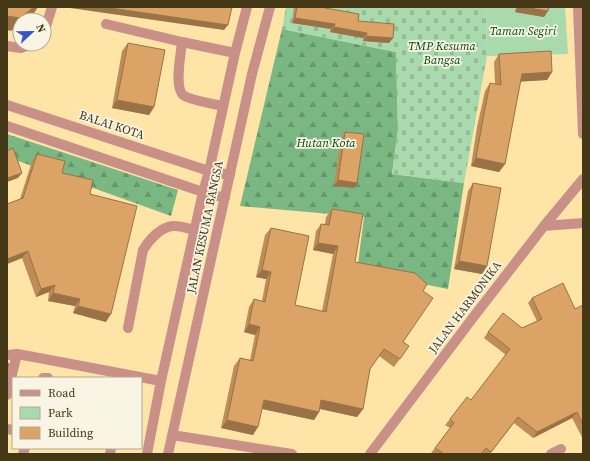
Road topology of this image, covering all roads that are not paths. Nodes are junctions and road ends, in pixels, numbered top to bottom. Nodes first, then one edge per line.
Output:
1 (247, 7) edge
2 (270, 7) edge
3 (578, 7) edge
4 (106, 24) dead end
5 (182, 42) junction
6 (235, 53) junction
7 (582, 56) edge
8 (582, 89) edge
9 (7, 105) edge
10 (223, 106) junction
11 (7, 126) edge
12 (583, 134) edge
13 (209, 170) junction
14 (230, 175) junction
15 (583, 178) edge
16 (203, 192) junction
17 (225, 198) junction
18 (583, 223) edge
19 (544, 226) junction
20 (195, 230) junction
21 (128, 328) dead end
22 (12, 355) edge
23 (103, 375) edge
24 (122, 377) edge
25 (142, 379) edge
26 (161, 381) junction
27 (7, 395) edge
28 (172, 435) junction
29 (561, 449) dead end
30 (147, 454) edge
31 (168, 454) edge
32 (292, 454) edge
33 (370, 454) edge
34 (551, 454) edge

1 - 6 street, JALAN KESUMA BANGSA
2 - 14 street, JALAN KESUMA BANGSA
3 - 7 street
4 - 5 street
5 - 6 street
5 - 10 street
6 - 10 street, JALAN KESUMA BANGSA
7 - 8 street
8 - 12 street
9 - 13 street, BALAI KOTA
10 - 13 street, JALAN KESUMA BANGSA
11 - 16 street
13 - 14 street, BALAI KOTA
13 - 16 street, JALAN KESUMA BANGSA
14 - 17 street, JALAN KESUMA BANGSA
15 - 19 street, JALAN HARMONIKA
16 - 17 street
16 - 20 street, JALAN KESUMA BANGSA
17 - 28 street, JALAN KESUMA BANGSA
18 - 19 street
19 - 33 street, JALAN HARMONIKA
20 - 21 street
20 - 26 street, JALAN KESUMA BANGSA
22 - 23 street
22 - 27 street
23 - 24 street
25 - 26 street
26 - 30 street, JALAN KESUMA BANGSA
28 - 31 street, JALAN KESUMA BANGSA
28 - 32 street
29 - 34 street

